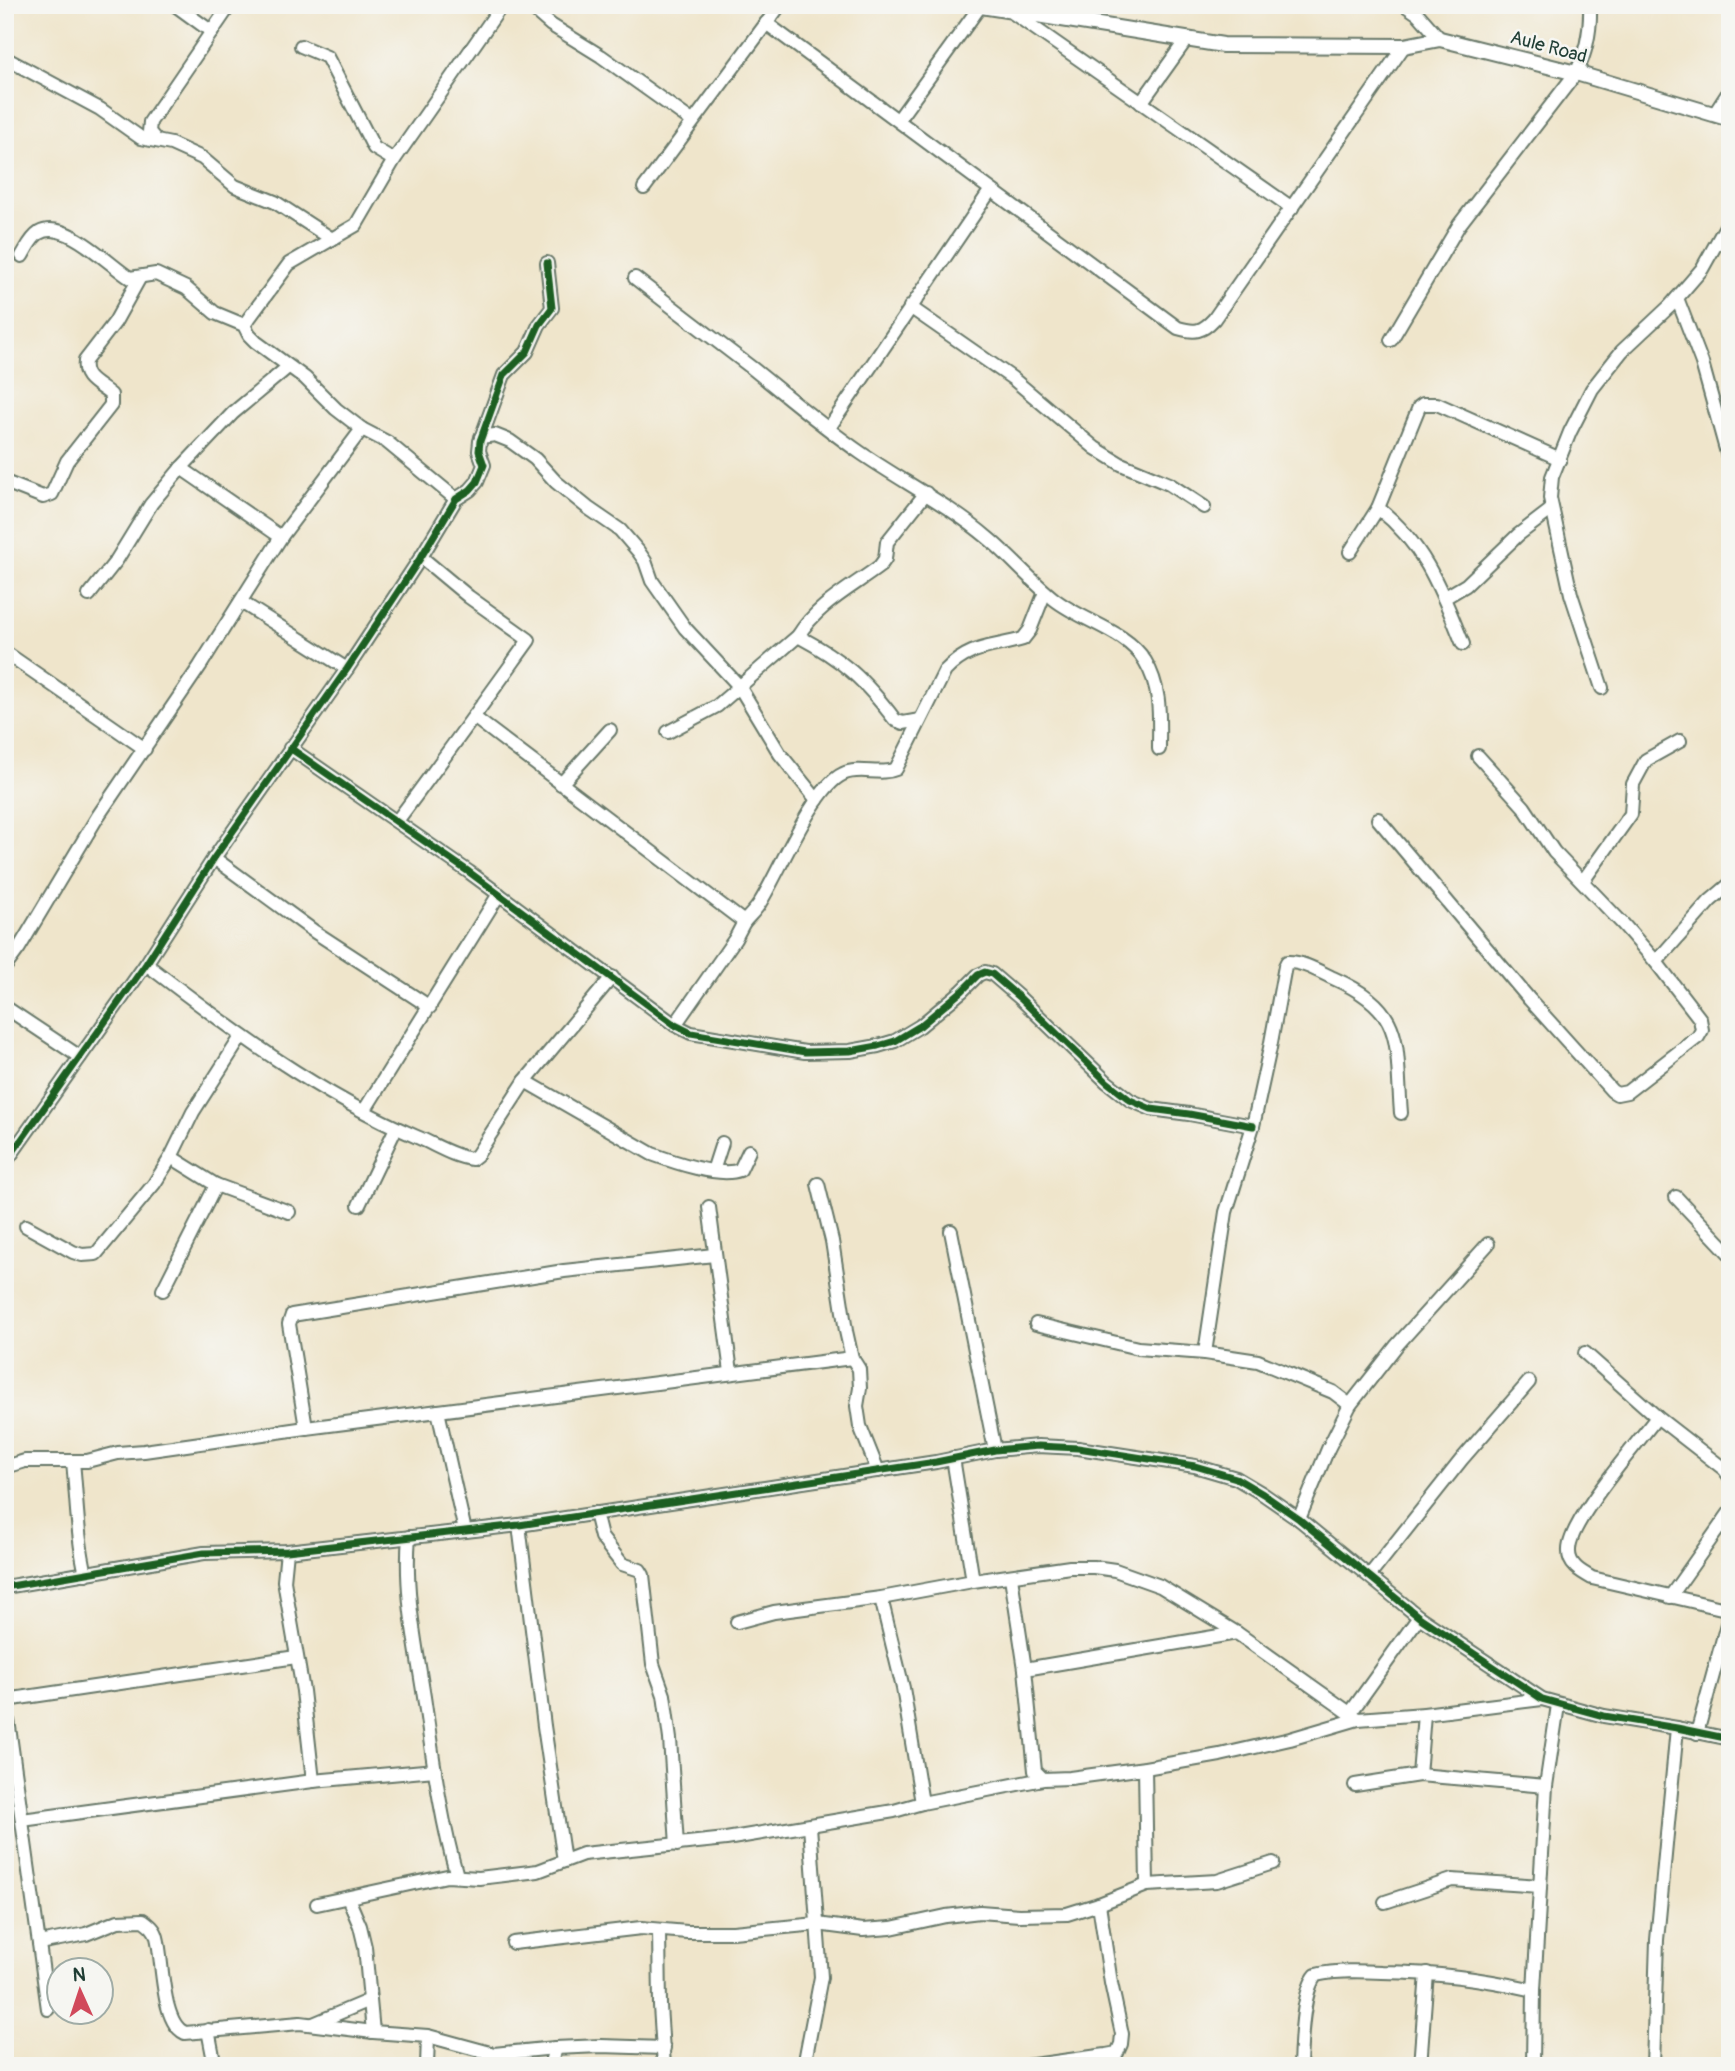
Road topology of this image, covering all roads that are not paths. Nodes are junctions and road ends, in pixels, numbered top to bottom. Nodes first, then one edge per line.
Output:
1 (175, 5) edge
2 (230, 5) edge
3 (502, 5) edge
4 (528, 5) edge
5 (780, 5) edge
6 (1405, 5) edge
7 (1590, 5) edge
8 (978, 6) edge
9 (1013, 13) junction
10 (766, 23) junction
11 (212, 32) junction
12 (1440, 39) junction
13 (1186, 40) junction
14 (301, 46) dead end
15 (1404, 46) junction
16 (5, 58) edge
17 (1576, 73) junction
18 (1730, 90) edge
19 (1141, 103) junction
20 (1715, 113) junction
21 (1730, 119) edge
22 (898, 120) junction
23 (692, 121) junction
24 (156, 140) junction
25 (394, 160) junction
26 (644, 188) dead end
27 (990, 191) junction
28 (1292, 208) junction
29 (1730, 219) edge
30 (332, 239) junction
31 (22, 256) dead end
32 (547, 263) dead end
33 (140, 277) junction
34 (635, 278) dead end
35 (1677, 298) junction
36 (909, 307) junction
37 (244, 325) junction
38 (1391, 340) dead end
39 (288, 367) junction
40 (829, 428) junction
41 (362, 429) junction
42 (481, 437) junction
43 (1560, 459) junction
44 (1730, 464) edge
45 (181, 468) junction
46 (5, 482) edge
47 (926, 493) junction
48 (456, 499) junction
49 (1204, 507) dead end
50 (1378, 508) junction
51 (1552, 509) junction
52 (281, 537) junction
53 (1350, 552) dead end
54 (421, 557) junction
55 (1045, 592) junction
56 (89, 595) dead end
57 (1444, 598) junction
58 (241, 602) junction
59 (798, 636) junction
60 (1463, 644) dead end
61 (5, 652) edge
62 (347, 669) junction
63 (739, 686) junction
64 (1602, 688) dead end
65 (475, 718) junction
66 (920, 720) junction
67 (610, 730) dead end
68 (668, 732) dead end
69 (1680, 741) dead end
70 (290, 748) junction
71 (1159, 748) dead end
72 (145, 750) junction
73 (1478, 756) dead end
74 (561, 783) junction
75 (817, 800) junction
76 (1378, 819) dead end
77 (397, 821) junction
78 (214, 858) junction
79 (1583, 881) junction
80 (1730, 884) edge
81 (499, 894) junction
82 (744, 922) junction
83 (7, 961) edge
84 (1656, 962) junction
85 (146, 964) junction
86 (612, 977) junction
87 (5, 1007) edge
88 (430, 1007) junction
89 (675, 1025) junction
90 (241, 1037) junction
91 (80, 1057) junction
92 (525, 1081) junction
93 (364, 1111) junction
94 (1401, 1113) dead end
95 (1253, 1126) junction
96 (396, 1128) junction
97 (722, 1143) dead end
98 (749, 1151) dead end
99 (171, 1157) junction
100 (5, 1163) edge
101 (713, 1171) junction
102 (818, 1184) dead end
103 (216, 1185) junction
104 (1676, 1197) dead end
105 (359, 1205) dead end
106 (709, 1207) dead end
107 (289, 1212) dead end
108 (26, 1226) dead end
109 (951, 1231) dead end
110 (1489, 1244) dead end
111 (1730, 1254) edge
112 (713, 1255) junction
113 (163, 1290) dead end
114 (1036, 1324) dead end
115 (1205, 1353) junction
116 (1585, 1353) dead end
117 (852, 1358) junction
118 (731, 1372) junction
119 (1529, 1381) dead end
120 (1350, 1405) junction
121 (438, 1411) junction
122 (1657, 1417) junction
123 (306, 1428) junction
124 (995, 1450) junction
125 (953, 1458) junction
126 (73, 1462) junction
127 (5, 1467) edge
128 (878, 1471) junction
129 (1730, 1477) edge
130 (1730, 1512) edge
131 (595, 1513) junction
132 (1299, 1520) junction
133 (519, 1525) junction
134 (465, 1531) junction
135 (409, 1537) junction
136 (287, 1551) junction
137 (86, 1574) junction
138 (1370, 1575) junction
139 (1011, 1577) junction
140 (973, 1581) junction
141 (5, 1587) edge
142 (1670, 1597) junction
143 (881, 1598) junction
144 (1730, 1611) edge
145 (1419, 1617) junction
146 (737, 1622) dead end
147 (1237, 1633) junction
148 (296, 1657) junction
149 (1025, 1669) junction
150 (5, 1699) edge
151 (1542, 1699) junction
152 (1558, 1705) junction
153 (1424, 1713) junction
154 (1354, 1715) junction
155 (1677, 1728) junction
156 (1697, 1732) junction
157 (1730, 1740) edge
158 (1145, 1768) junction
159 (435, 1770) junction
160 (1419, 1775) junction
161 (1043, 1779) junction
162 (313, 1781) junction
163 (1355, 1786) dead end
164 (1546, 1786) junction
165 (922, 1803) junction
166 (22, 1820) junction
167 (810, 1826) junction
168 (677, 1845) junction
169 (564, 1861) junction
170 (1273, 1863) dead end
171 (457, 1876) junction
172 (1147, 1885) junction
173 (1539, 1886) junction
174 (348, 1898) junction
175 (1385, 1902) dead end
176 (317, 1904) dead end
177 (1099, 1904) junction
178 (817, 1924) junction
179 (659, 1930) junction
180 (513, 1942) dead end
181 (40, 1943) junction
182 (1427, 1972) junction
183 (1534, 1990) junction
184 (46, 1992) edge
185 (370, 2000) junction
186 (313, 2024) junction
187 (208, 2030) junction
188 (373, 2032) junction
189 (428, 2036) junction
190 (555, 2048) junction
191 (664, 2048) junction
192 (215, 2066) edge
193 (427, 2066) edge
194 (550, 2066) edge
195 (664, 2066) edge
196 (804, 2066) edge
197 (1026, 2066) edge
198 (1300, 2066) edge
199 (1420, 2066) edge
200 (1533, 2066) edge
201 (1653, 2066) edge

1 - 11 street
2 - 11 street
3 - 25 street
4 - 23 street
5 - 10 street
6 - 12 street
7 - 17 street
8 - 9 street, Aule Road
8 - 22 street
9 - 13 street, Aule Road
9 - 19 street
10 - 22 street
10 - 23 street
11 - 24 street
12 - 15 street, Aule Road
12 - 17 street, Aule Road
13 - 15 street, Aule Road
13 - 19 street
14 - 25 street
15 - 28 street
16 - 24 street
17 - 20 street, Aule Road
17 - 38 street
18 - 20 street
19 - 28 street
20 - 21 street, Aule Road
22 - 27 street
23 - 26 street
24 - 30 street
25 - 30 street
27 - 28 street
27 - 36 street
29 - 35 street
30 - 37 street
31 - 33 street
32 - 42 street
33 - 37 street
33 - 46 street
34 - 40 street
35 - 43 street
35 - 44 street
36 - 40 street
36 - 49 street
37 - 39 street
39 - 41 street
39 - 45 street
40 - 47 street
41 - 48 street
41 - 52 street
42 - 48 street
42 - 63 street
43 - 50 street
43 - 51 street
45 - 52 street
45 - 56 street
47 - 55 street
47 - 59 street
48 - 54 street
50 - 53 street
50 - 57 street
51 - 57 street
51 - 64 street
52 - 58 street
54 - 62 street
54 - 65 street
55 - 66 street
55 - 71 street
57 - 60 street
58 - 62 street
58 - 72 street
59 - 63 street
59 - 66 street
61 - 72 street
62 - 70 street
63 - 68 street
63 - 75 street
65 - 74 street
65 - 77 street
66 - 75 street
67 - 74 street
69 - 79 street
70 - 77 street
70 - 78 street
72 - 83 street
73 - 79 street
74 - 82 street
75 - 82 street
76 - 84 street
77 - 81 street
78 - 85 street
78 - 88 street
79 - 84 street
80 - 84 street
81 - 86 street
81 - 88 street
82 - 89 street
85 - 90 street
85 - 91 street
86 - 89 street
86 - 92 street
87 - 91 street
88 - 93 street
89 - 95 street
90 - 93 street
90 - 99 street
91 - 100 street
92 - 96 street
92 - 101 street
93 - 96 street
94 - 95 street
95 - 115 street
96 - 105 street
97 - 101 street
98 - 101 street
99 - 103 street
99 - 108 street
102 - 117 street
103 - 107 street
103 - 113 street
104 - 111 street
106 - 112 street
109 - 124 street
110 - 120 street
112 - 118 street
112 - 123 street
114 - 115 street
115 - 120 street
116 - 122 street
117 - 118 street
117 - 128 street
118 - 121 street
119 - 138 street
120 - 132 street
121 - 123 street
121 - 134 street
122 - 129 street
122 - 142 street
123 - 126 street
124 - 125 street
124 - 132 street
125 - 128 street
125 - 140 street
126 - 127 street
126 - 137 street
128 - 131 street
130 - 142 street
131 - 133 street
131 - 168 street
132 - 138 street
133 - 134 street
133 - 169 street
134 - 135 street
135 - 136 street
135 - 159 street
136 - 137 street
136 - 148 street
137 - 141 street
138 - 145 street
139 - 140 street
139 - 147 street
139 - 149 street
140 - 143 street
142 - 144 street
143 - 146 street
143 - 165 street
144 - 156 street
145 - 151 street
145 - 154 street
147 - 149 street
147 - 154 street
148 - 150 street
148 - 162 street
149 - 161 street
150 - 166 street
151 - 152 street
151 - 153 street
152 - 155 street
152 - 164 street
153 - 154 street
153 - 160 street
154 - 158 street
155 - 156 street
155 - 201 street
156 - 157 street
158 - 161 street
158 - 172 street
159 - 162 street
159 - 171 street
160 - 163 street
160 - 164 street
161 - 165 street
162 - 166 street
164 - 173 street
165 - 167 street
166 - 181 street
167 - 168 street
167 - 178 street
168 - 169 street
169 - 171 street
170 - 172 street
171 - 174 street
172 - 177 street
173 - 175 street
173 - 183 street
174 - 176 street
174 - 185 street
177 - 178 street
177 - 197 street
178 - 179 street
178 - 196 street
179 - 180 street
179 - 191 street
181 - 184 street
181 - 187 street
182 - 183 street
182 - 198 street
182 - 199 street
183 - 200 street
185 - 186 street
185 - 188 street
186 - 187 street
186 - 188 street
187 - 192 street
188 - 189 street
189 - 190 street
189 - 193 street
190 - 191 street
190 - 194 street
191 - 195 street

